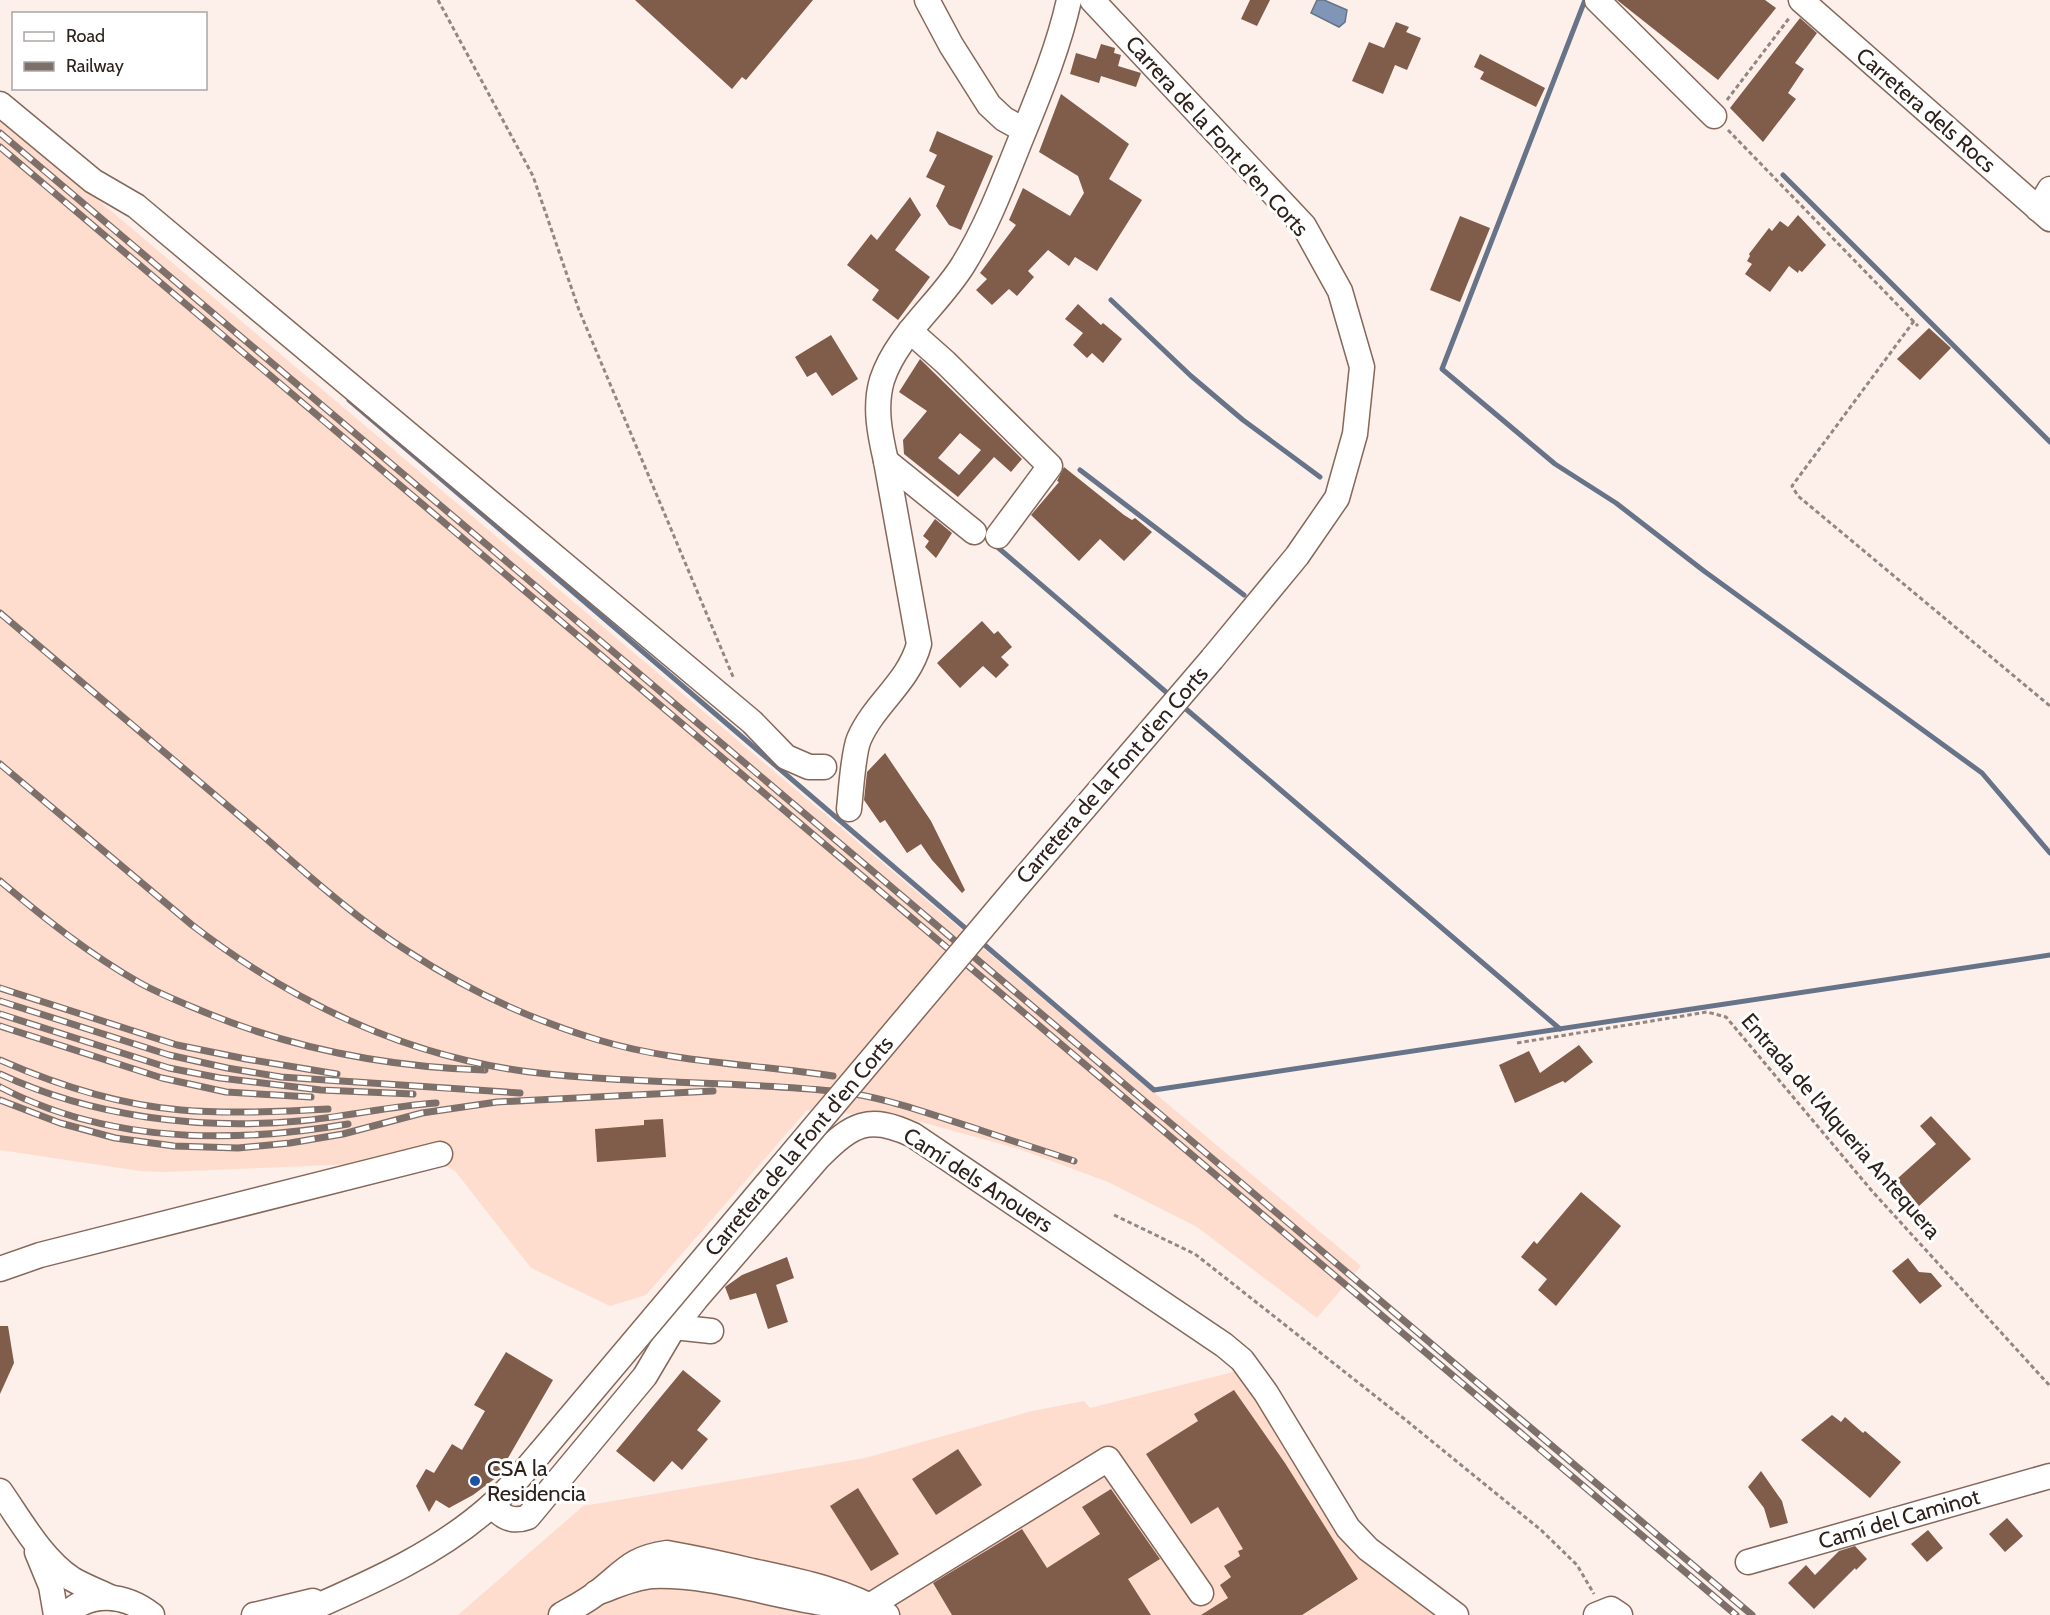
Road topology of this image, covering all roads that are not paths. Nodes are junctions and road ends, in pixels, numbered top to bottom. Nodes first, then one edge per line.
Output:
1 (927, 0) edge
2 (1069, 0) edge
3 (1092, 0) edge
4 (1597, 0) edge
5 (1802, 1) edge
6 (0, 104) edge
7 (1714, 116) road end
8 (1024, 130) junction
9 (2046, 206) edge
10 (910, 331) junction
11 (886, 461) junction
12 (974, 532) dead end
13 (998, 536) dead end
14 (1212, 659) joint
15 (824, 767) dead end
16 (849, 809) dead end
17 (440, 1154) dead end
18 (40, 1255) junction
19 (0, 1258) edge
20 (0, 1269) edge
21 (674, 1327) junction
22 (711, 1331) dead end
23 (2050, 1476) edge
24 (0, 1491) edge
25 (492, 1505) junction
26 (28, 1533) junction
27 (1748, 1562) dead end
28 (350, 1592) junction
29 (1201, 1593) dead end
30 (110, 1597) junction
31 (879, 1610) edge
32 (56, 1615) edge
33 (65, 1615) edge
34 (152, 1615) edge
35 (254, 1615) edge
36 (297, 1615) edge
37 (561, 1615) edge
38 (1456, 1615) edge

1 - 8 street
2 - 8 street
3 - 14 street, Carrera de la Font d'en Corts
4 - 7 street
5 - 9 street, Carretera dels Rocs
6 - 15 street
8 - 10 street
10 - 11 street
10 - 13 street
11 - 12 street
11 - 16 street
14 - 25 street, Carretera de la Font d'en Corts, bridge
17 - 18 street
18 - 19 street
18 - 20 street
21 - 22 street
21 - 25 street, Camí dels Anouers
21 - 38 street, Camí dels Anouers
23 - 27 street, Camí del Caminot
24 - 26 street
25 - 28 street, Carretera de la Font d'en Corts
26 - 30 street
26 - 32 street
28 - 35 street, Carretera de la Font d'en Corts
28 - 36 street, Carretera de la Font d'en Corts
29 - 31 street
30 - 33 street
30 - 34 street
31 - 37 street

